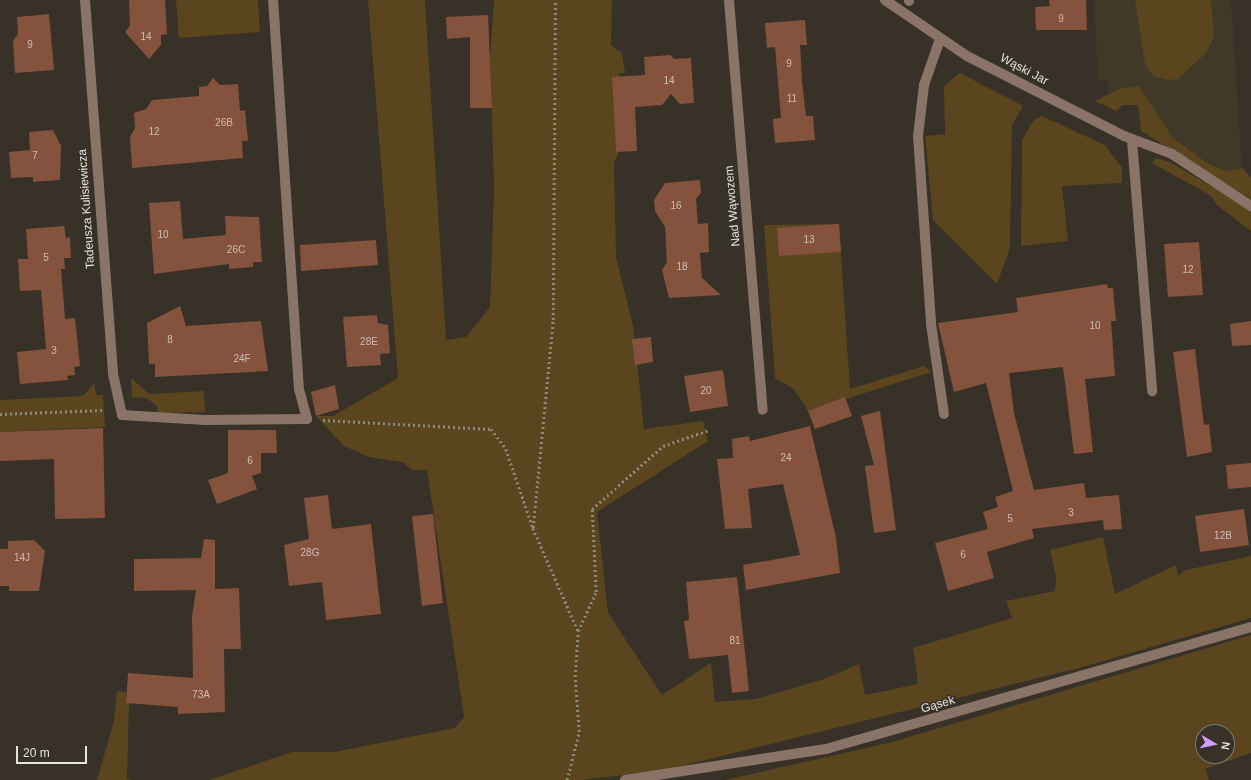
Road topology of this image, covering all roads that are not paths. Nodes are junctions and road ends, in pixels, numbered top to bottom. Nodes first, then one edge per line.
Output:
1 (85, 0) edge
2 (273, 0) edge
3 (729, 0) edge
4 (885, 0) edge
5 (940, 39) junction
6 (1132, 140) junction
7 (1251, 206) edge
8 (1152, 391) dead end
9 (763, 410) dead end
10 (944, 414) dead end
11 (1251, 627) edge
12 (625, 780) edge

1 - 2 street, Tadeusza Kulisiewicza
3 - 9 street, Nad Wąwozem
4 - 5 street, Wąski Jar
5 - 6 street, Wąski Jar
5 - 10 street
6 - 7 street, Wąski Jar
6 - 8 street
11 - 12 street, Gąsek

